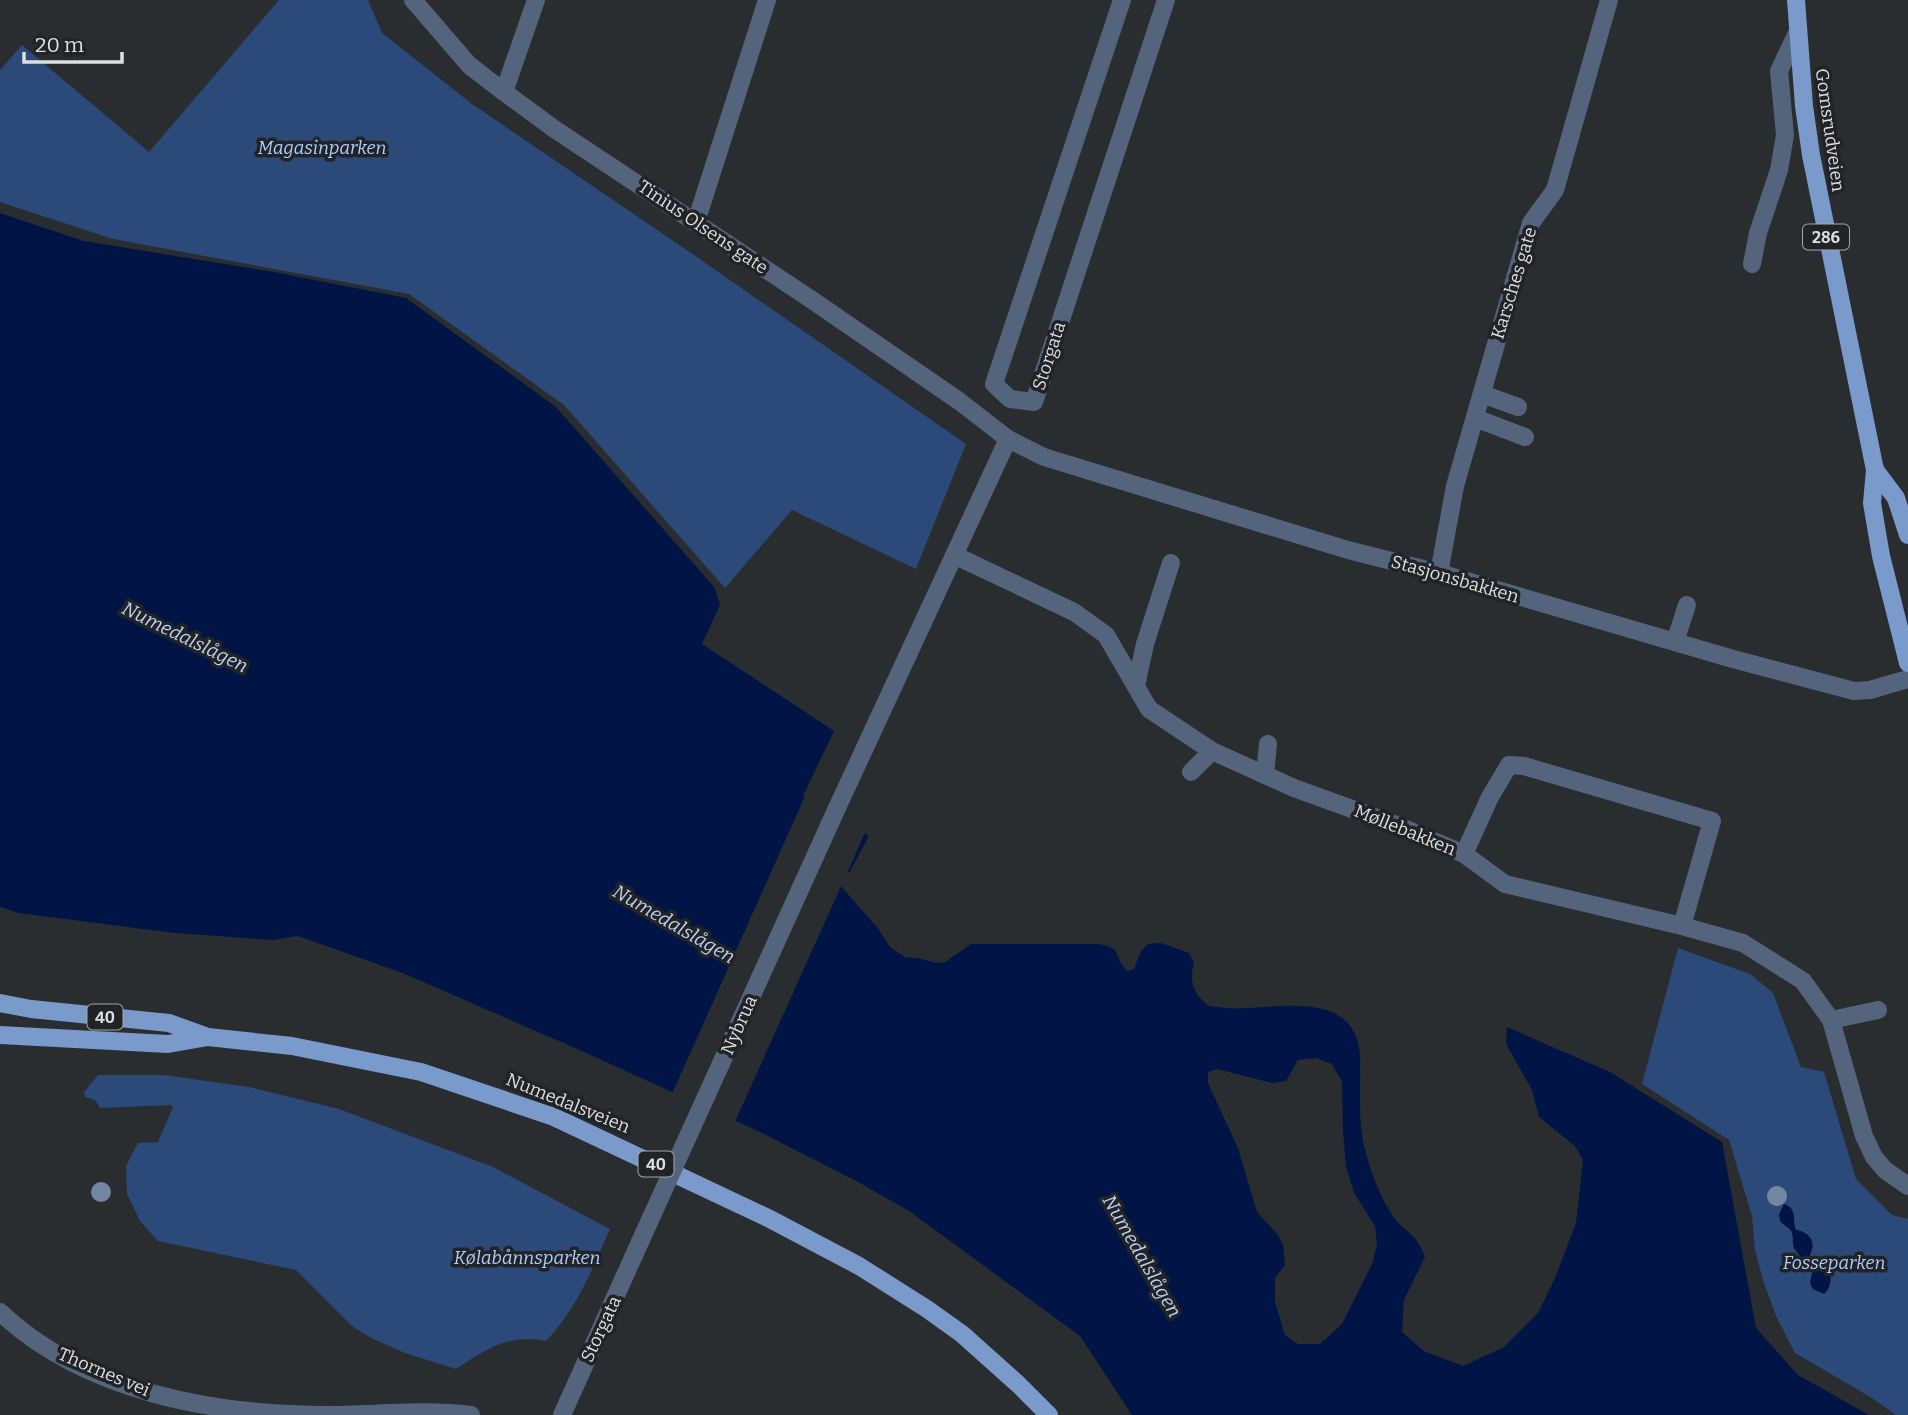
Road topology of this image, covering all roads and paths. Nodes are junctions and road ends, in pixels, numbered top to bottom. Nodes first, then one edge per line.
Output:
1 (412, 0) edge
2 (536, 0) edge
3 (767, 0) edge
4 (1122, 0) edge
5 (1166, 0) edge
6 (1609, 0) edge
7 (1796, 0) edge
8 (1797, 33) junction
9 (503, 92) junction
10 (696, 222) junction
11 (1752, 264) dead end
12 (1482, 394) junction
13 (1518, 407) dead end
14 (1475, 418) junction
15 (1525, 437) dead end
16 (1007, 439) junction
17 (1875, 470) junction
18 (1908, 535) edge
19 (954, 555) junction
20 (1171, 564) dead end
21 (1439, 573) junction
22 (1687, 605) dead end
23 (1675, 642) junction
24 (1908, 663) edge
25 (1908, 679) edge
26 (1136, 686) junction
27 (1268, 744) dead end
28 (1212, 751) junction
29 (1191, 772) dead end
30 (1265, 775) junction
31 (1464, 854) junction
32 (1682, 926) junction
33 (0, 1003) edge
34 (1878, 1010) dead end
35 (1831, 1020) junction
36 (0, 1035) edge
37 (208, 1037) junction
38 (1908, 1186) edge
39 (640, 1242) joint
40 (0, 1312) edge
41 (471, 1415) edge
42 (562, 1415) edge
43 (1049, 1415) edge

1 - 9 street, Tinius Olsens gate
2 - 9 street
3 - 10 street
4 - 5 street, Storgata
6 - 12 street, Karsches gate
7 - 8 main road, Gomsrudveien / 286
8 - 11 street
8 - 17 main road, Gomsrudveien / 286
9 - 10 street, Tinius Olsens gate
10 - 16 street, Tinius Olsens gate
12 - 13 street
12 - 14 street, Karsches gate
14 - 15 street
14 - 21 street, Karsches gate
16 - 19 street
16 - 21 street, Stasjonsbakken
17 - 18 main road, Gomsrudveien / 286
17 - 24 main road, Gomsrudveien / 286
19 - 26 street, Møllebakken
19 - 39 street, Nybrua, bridge
20 - 26 street
21 - 23 street, Stasjonsbakken
22 - 23 street
23 - 25 street, Stasjonsbakken
26 - 28 street, Møllebakken
27 - 30 street
28 - 29 street
28 - 30 street, Møllebakken
30 - 31 street, Møllebakken
31 - 32 street, Møllebakken
31 - 32 street
32 - 35 street, Møllebakken
33 - 37 main road, Numedalsveien / 40
34 - 35 street
35 - 38 street, Møllebakken
36 - 37 main road, Numedalsveien / 40
37 - 43 main road, Numedalsveien / 40
39 - 42 street, Storgata
40 - 41 street, Thornes vei

